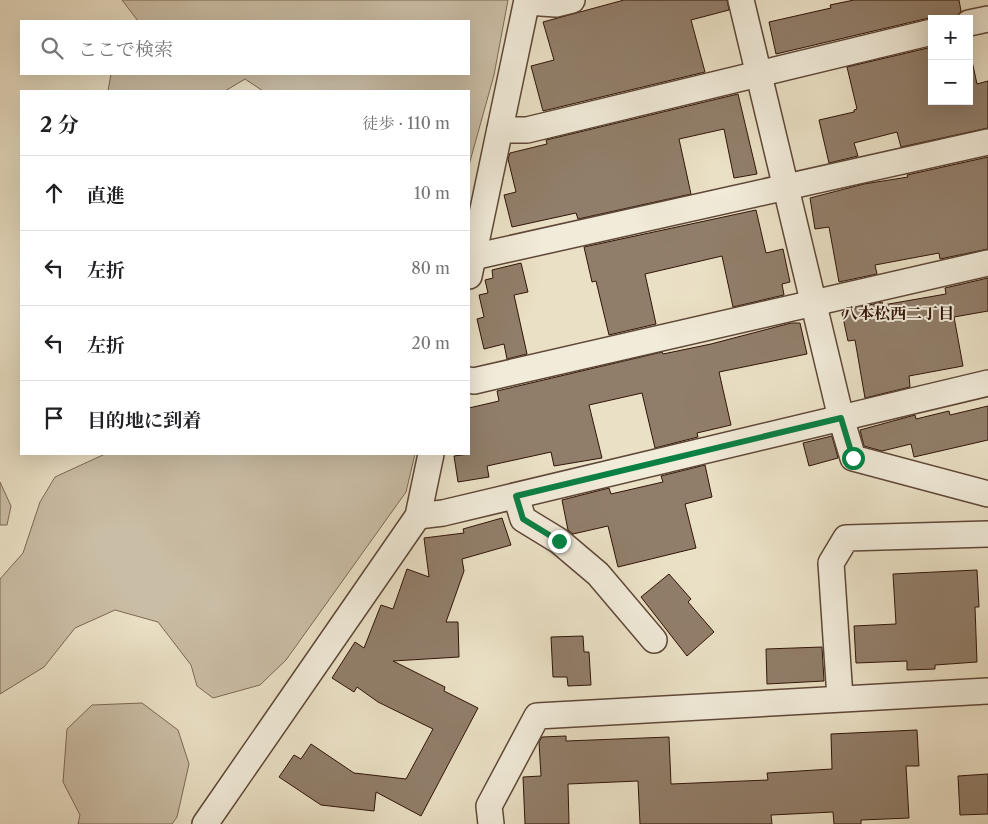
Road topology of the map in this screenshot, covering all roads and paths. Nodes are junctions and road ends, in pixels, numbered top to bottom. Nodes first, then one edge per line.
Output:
1 (572, 0) edge
2 (741, 0) edge
3 (527, 1) edge
4 (988, 19) edge
5 (973, 22) edge
6 (928, 33) edge
7 (758, 74) junction
8 (500, 130) junction
9 (988, 142) edge
10 (785, 187) junction
11 (988, 263) edge
12 (471, 267) edge
13 (813, 303) junction
14 (470, 380) edge
15 (988, 383) edge
16 (841, 418) junction
17 (431, 455) edge
18 (988, 494) edge
19 (516, 496) junction
20 (418, 516) junction
21 (988, 534) edge
22 (654, 640) dead end
23 (988, 691) edge
24 (840, 698) junction
25 (205, 824) edge
26 (491, 824) edge

1 - 3 street
2 - 7 street
3 - 8 street
4 - 5 street
6 - 7 street
7 - 8 street
7 - 10 street
8 - 12 street
9 - 10 street
10 - 12 street
10 - 13 street
11 - 13 street
13 - 14 street
13 - 16 street
15 - 16 street
16 - 18 street
16 - 19 street
17 - 20 street
19 - 20 street
19 - 22 street
20 - 25 street
21 - 24 street
23 - 24 street
24 - 26 street

